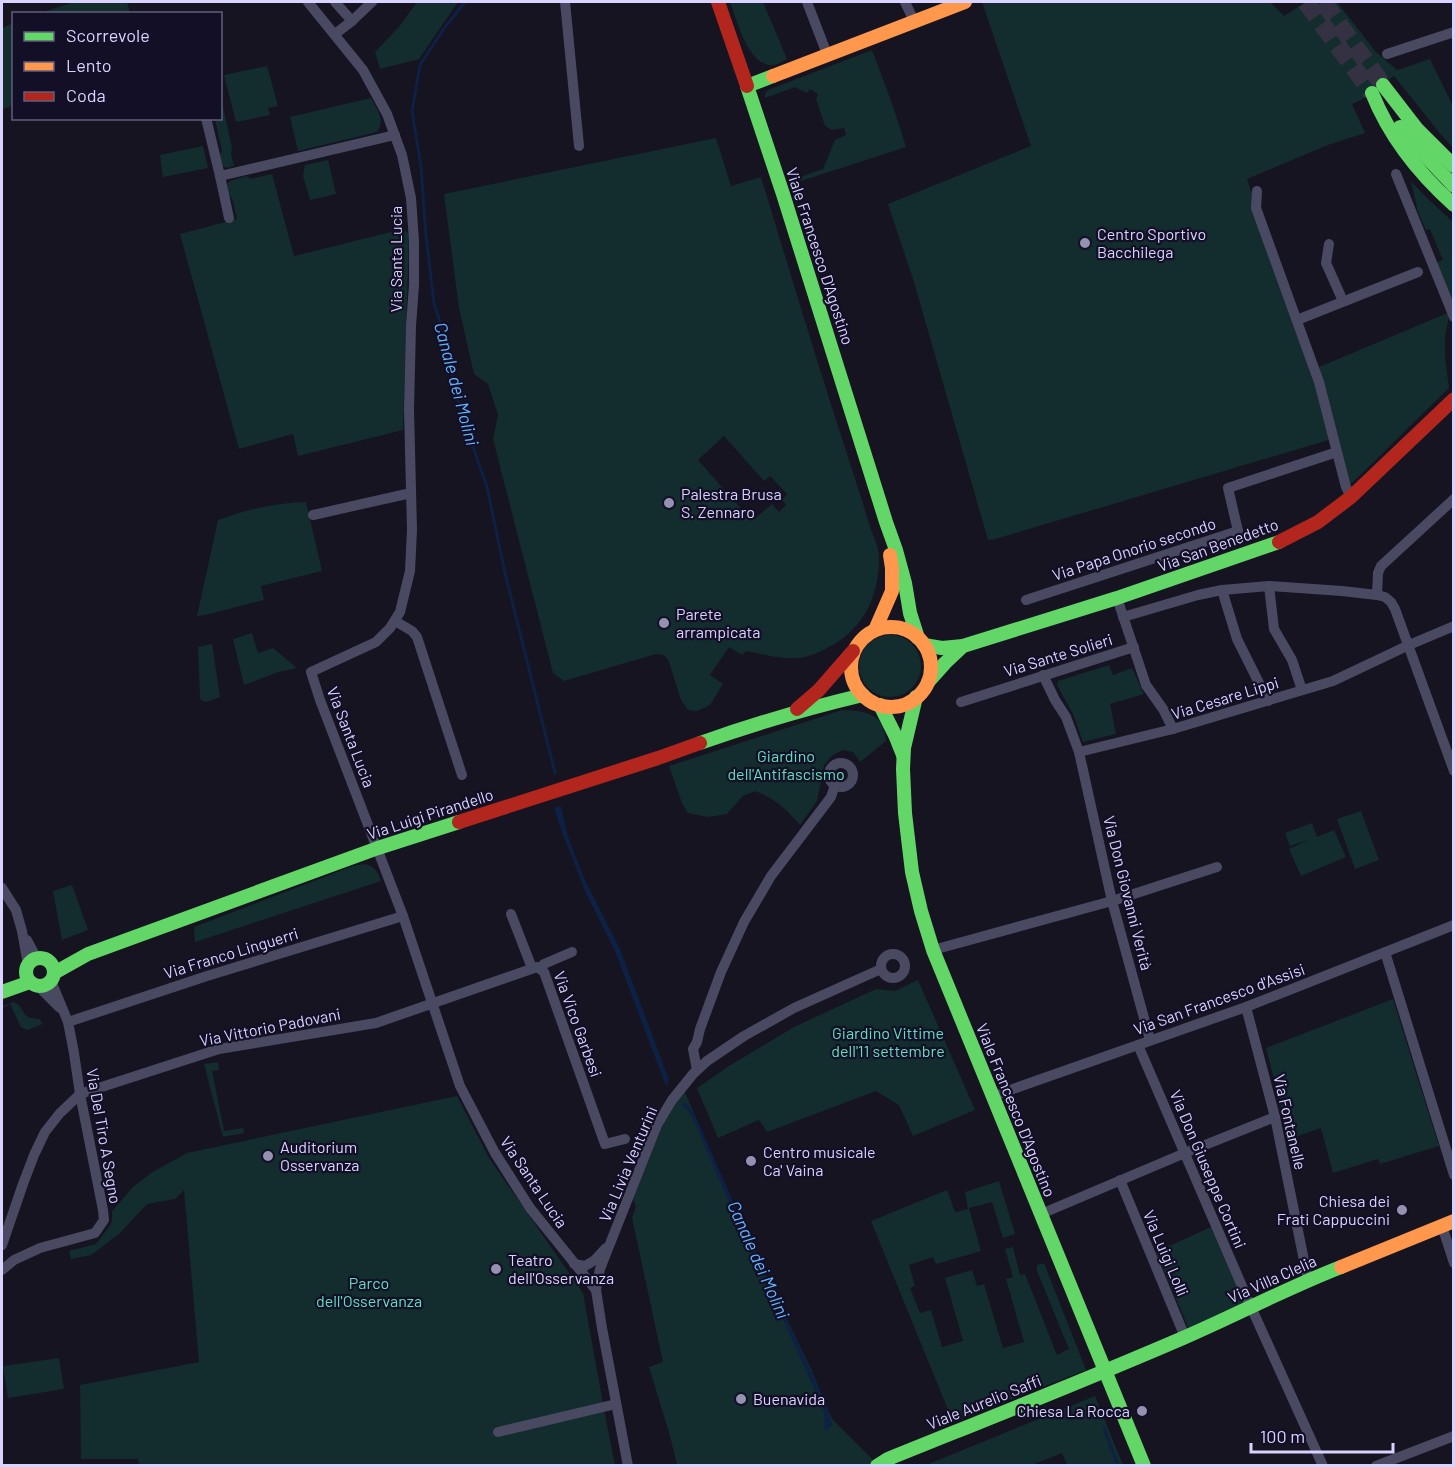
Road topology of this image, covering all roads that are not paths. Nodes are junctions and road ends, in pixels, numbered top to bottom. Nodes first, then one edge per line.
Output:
1 (308, 2) edge
2 (335, 2) edge
3 (372, 2) edge
4 (565, 2) edge
5 (718, 2) edge
6 (807, 2) edge
7 (905, 2) edge
8 (964, 2) edge
9 (352, 21) junction
10 (914, 21) junction
11 (1454, 32) edge
12 (335, 33) junction
13 (827, 54) junction
14 (1387, 54) dead end
15 (747, 86) junction
16 (1377, 89) junction
17 (206, 120) edge
18 (395, 135) junction
19 (579, 146) dead end
20 (1454, 166) edge
21 (1396, 174) dead end
22 (219, 176) junction
23 (1454, 186) edge
24 (1257, 191) dead end
25 (1454, 205) edge
26 (229, 218) dead end
27 (1329, 244) dead end
28 (1418, 272) dead end
29 (1343, 302) junction
30 (1454, 317) edge
31 (1297, 320) junction
32 (1454, 391) edge
33 (1449, 403) edge
34 (1337, 452) junction
35 (411, 493) junction
36 (1351, 497) junction
37 (1454, 500) edge
38 (313, 515) dead end
39 (886, 522) junction
40 (905, 583) junction
41 (1269, 586) junction
42 (1222, 590) junction
43 (892, 591) junction
44 (1377, 595) junction
45 (1117, 598) junction
46 (1026, 600) dead end
47 (1123, 617) junction
48 (395, 621) junction
49 (1454, 626) edge
50 (875, 630) junction
51 (921, 642) junction
52 (1409, 645) junction
53 (857, 646) junction
54 (963, 646) junction
55 (1134, 647) junction
56 (1043, 675) junction
57 (927, 682) junction
58 (1302, 690) junction
59 (863, 695) junction
60 (916, 697) junction
61 (1268, 701) junction
62 (961, 702) dead end
63 (880, 705) junction
64 (786, 715) junction
65 (1173, 729) junction
66 (1079, 752) junction
67 (903, 755) junction
68 (1454, 771) edge
69 (462, 776) dead end
70 (835, 785) dead end
71 (378, 848) junction
72 (1217, 867) dead end
73 (2, 888) edge
74 (1112, 901) junction
75 (511, 914) dead end
76 (403, 916) junction
77 (1454, 926) edge
78 (933, 950) junction
79 (572, 952) dead end
80 (1385, 952) junction
81 (536, 968) junction
82 (881, 969) dead end
83 (39, 973) junction
84 (2, 991) edge
85 (432, 1003) junction
86 (1246, 1007) junction
87 (66, 1017) junction
88 (1150, 1040) junction
89 (697, 1042) junction
90 (1138, 1045) junction
91 (707, 1061) junction
92 (697, 1070) junction
93 (80, 1094) junction
94 (993, 1096) junction
95 (1275, 1117) junction
96 (625, 1139) dead end
97 (1185, 1153) junction
98 (1454, 1175) edge
99 (1120, 1180) junction
100 (1041, 1214) junction
101 (1448, 1223) edge
102 (610, 1244) junction
103 (2, 1245) edge
104 (1454, 1263) edge
105 (574, 1264) junction
106 (2, 1270) edge
107 (1308, 1280) junction
108 (596, 1290) junction
109 (1251, 1306) junction
110 (1185, 1337) junction
111 (1105, 1371) junction
112 (616, 1404) junction
113 (498, 1432) dead end
114 (1454, 1436) edge
115 (628, 1466) edge
116 (877, 1466) edge
117 (1144, 1466) edge
118 (1323, 1466) edge
119 (1376, 1466) edge

1 - 12 street, Via Santa Lucia
2 - 9 street
3 - 9 street
4 - 19 street
5 - 15 main road, Viale Francesco D'Agostino
6 - 13 street
7 - 10 street
8 - 10 main road
9 - 12 street
10 - 13 main road
11 - 14 street
12 - 18 street, Via Santa Lucia
13 - 15 main road
15 - 39 main road, Viale Francesco D'Agostino
16 - 20 main road
16 - 23 main road
16 - 25 main road
17 - 22 street
18 - 22 street
18 - 35 street, Via Santa Lucia
21 - 30 street
22 - 26 street
24 - 31 street
27 - 29 street
28 - 29 street
29 - 31 street
31 - 34 street
32 - 33 main road, Via San Benedetto
33 - 36 main road, Via San Benedetto
34 - 36 street
34 - 46 street, Via Papa Onorio secondo
35 - 38 street
35 - 48 street, Via Santa Lucia
36 - 45 main road, Via San Benedetto
37 - 44 street
39 - 40 main road, Viale Francesco D'Agostino
39 - 43 main road, Viale Francesco D'Agostino
40 - 43 main road
40 - 51 main road, Viale Francesco D'Agostino
41 - 42 street, Via Sante Solieri
41 - 44 street, Via Sante Solieri
41 - 58 street
42 - 47 street, Via Sante Solieri
42 - 61 street
43 - 50 main road, Viale Francesco D'Agostino
44 - 52 street
45 - 47 street, Via Sante Solieri
45 - 54 main road, Via San Benedetto
47 - 55 street, Via Sante Solieri
48 - 69 street
48 - 71 street, Via Santa Lucia
49 - 52 street, Via Cesare Lippi
50 - 51 main road
50 - 53 main road, Viale Francesco D'Agostino
51 - 54 main road, Via San Benedetto
51 - 57 main road, Viale Francesco D'Agostino
52 - 58 street, Via Cesare Lippi
52 - 68 street
53 - 59 main road
53 - 64 main road, Via Luigi Pirandello
54 - 57 main road, Via San Benedetto
55 - 56 street, Via Sante Solieri
55 - 65 street
56 - 62 street, Via Sante Solieri
56 - 66 street
57 - 60 main road, Viale Francesco D'Agostino
58 - 61 street, Via Cesare Lippi
59 - 63 main road
59 - 64 main road, Via Luigi Pirandello
60 - 63 main road
60 - 67 main road, Viale Francesco D'Agostino
61 - 65 street, Via Cesare Lippi
63 - 67 main road, Viale Francesco D'Agostino
64 - 71 main road, Via Luigi Pirandello
65 - 66 street, Via Cesare Lippi
66 - 74 street, Via Don Giovanni Verità
67 - 78 main road, Viale Francesco D'Agostino
70 - 89 street
71 - 76 street, Via Santa Lucia
71 - 83 main road, Via Luigi Pirandello
72 - 74 street
73 - 83 street, Via Del Tiro A Segno
74 - 78 street
74 - 88 street, Via Don Giovanni Verità
75 - 81 street
76 - 85 street, Via Santa Lucia
76 - 87 street, Via Franco Linguerri
77 - 80 street, Via San Francesco d'Assisi
78 - 94 main road, Viale Francesco D'Agostino
79 - 81 street
80 - 86 street, Via San Francesco d'Assisi
80 - 98 street
81 - 85 street, Via Vico Garbesi
81 - 96 street, Via Vico Garbesi
82 - 91 street, Via Livia Venturini
83 - 84 main road, Via Luigi Pirandello
83 - 87 street, Via Del Tiro A Segno
85 - 93 street, Via Vittorio Padovani
85 - 105 street, Via Santa Lucia
86 - 88 street, Via San Francesco d'Assisi
86 - 95 street, Via Fontanelle
87 - 93 street, Via Del Tiro A Segno
88 - 90 street, Via San Francesco d'Assisi
89 - 91 street
89 - 92 street
90 - 94 street, Via San Francesco d'Assisi
90 - 97 street, Via Don Giuseppe Cortini
91 - 92 street, Via Livia Venturini
92 - 102 street, Via Livia Venturini
93 - 103 street
93 - 106 street, Via Del Tiro A Segno
94 - 100 main road, Viale Francesco D'Agostino
95 - 97 street
95 - 107 street, Via Fontanelle
97 - 99 street
97 - 109 street, Via Don Giuseppe Cortini
99 - 100 street
99 - 110 street, Via Luigi Lolli
100 - 111 main road, Viale Francesco D'Agostino
101 - 104 street
101 - 107 main road, Via Villa Clelia
102 - 105 street, Via Livia Venturini
102 - 108 street, Via Livia Venturini
105 - 108 street, Via Santa Lucia
107 - 109 main road, Via Villa Clelia
108 - 112 street, Via Livia Venturini
109 - 110 main road, Via Villa Clelia
109 - 118 street, Via Don Giuseppe Cortini
110 - 111 main road, Via Villa Clelia
111 - 116 main road, Viale Aurelio Saffi
111 - 117 main road, Viale Francesco D'Agostino
112 - 113 street
112 - 115 street, Via Livia Venturini
114 - 119 street

